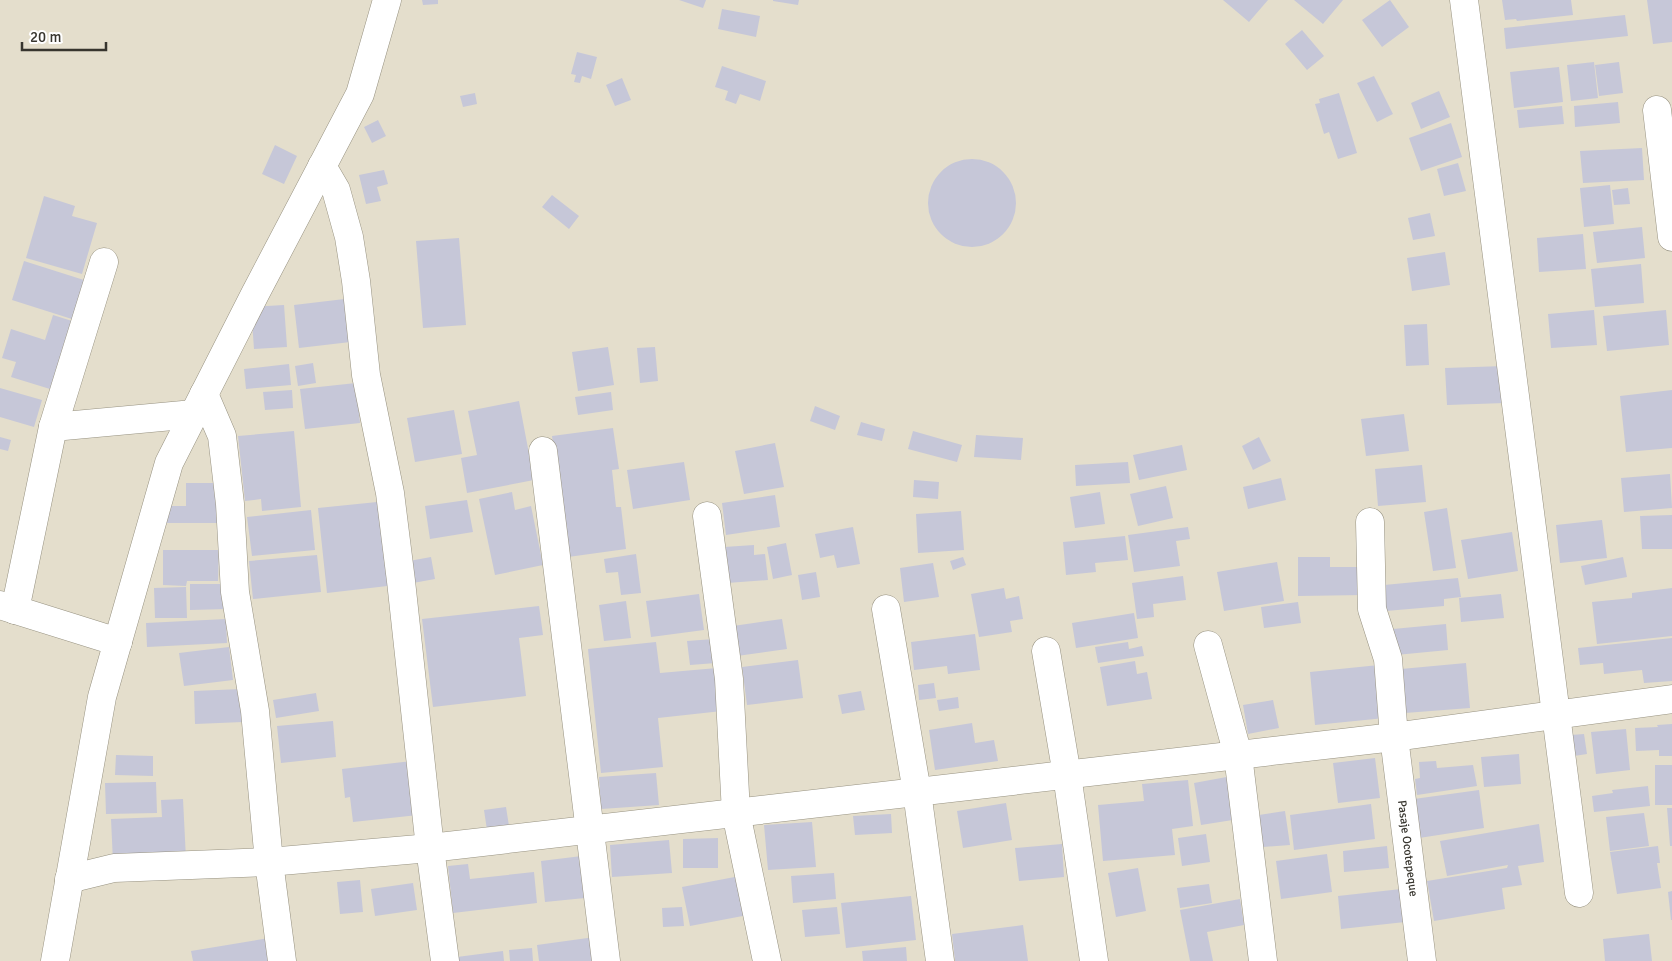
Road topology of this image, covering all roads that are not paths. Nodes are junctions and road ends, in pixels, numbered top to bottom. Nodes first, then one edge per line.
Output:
1 (387, 0) edge
2 (1464, 0) edge
3 (1657, 110) dead end
4 (322, 166) junction
5 (1672, 237) edge
6 (104, 262) dead end
7 (199, 404) junction
8 (53, 427) junction
9 (543, 452) dead end
10 (707, 516) dead end
11 (1370, 522) dead end
12 (8, 608) edge
13 (886, 609) dead end
14 (118, 642) junction
15 (1208, 645) dead end
16 (1046, 651) dead end
17 (1672, 699) edge
18 (1556, 715) junction
19 (1394, 737) junction
20 (1238, 755) junction
21 (1067, 775) junction
22 (917, 792) junction
23 (736, 813) junction
24 (591, 830) junction
25 (430, 848) junction
26 (269, 862) junction
27 (69, 879) junction
28 (1579, 893) dead end
29 (54, 961) edge
30 (282, 961) edge
31 (446, 961) edge
32 (606, 961) edge
33 (767, 961) edge
34 (940, 961) edge
35 (1094, 961) edge
36 (1263, 961) edge
37 (1422, 961) edge

1 - 4 street
2 - 18 street
3 - 5 street
4 - 7 street
4 - 25 street
6 - 8 street
7 - 8 street
7 - 14 street
7 - 26 street
8 - 12 street
9 - 24 street
10 - 23 street
11 - 19 street, Pasaje Ocotepeque
12 - 14 street
13 - 22 street
14 - 27 street
15 - 20 street
16 - 21 street
17 - 18 street
18 - 19 street
18 - 28 street
19 - 20 street
19 - 37 street, Pasaje Ocotepeque
20 - 21 street
20 - 36 street
21 - 22 street
21 - 35 street
22 - 23 street
22 - 34 street
23 - 24 street
23 - 33 street
24 - 25 street
24 - 32 street
25 - 26 street
25 - 31 street
26 - 27 street
26 - 30 street
27 - 29 street

